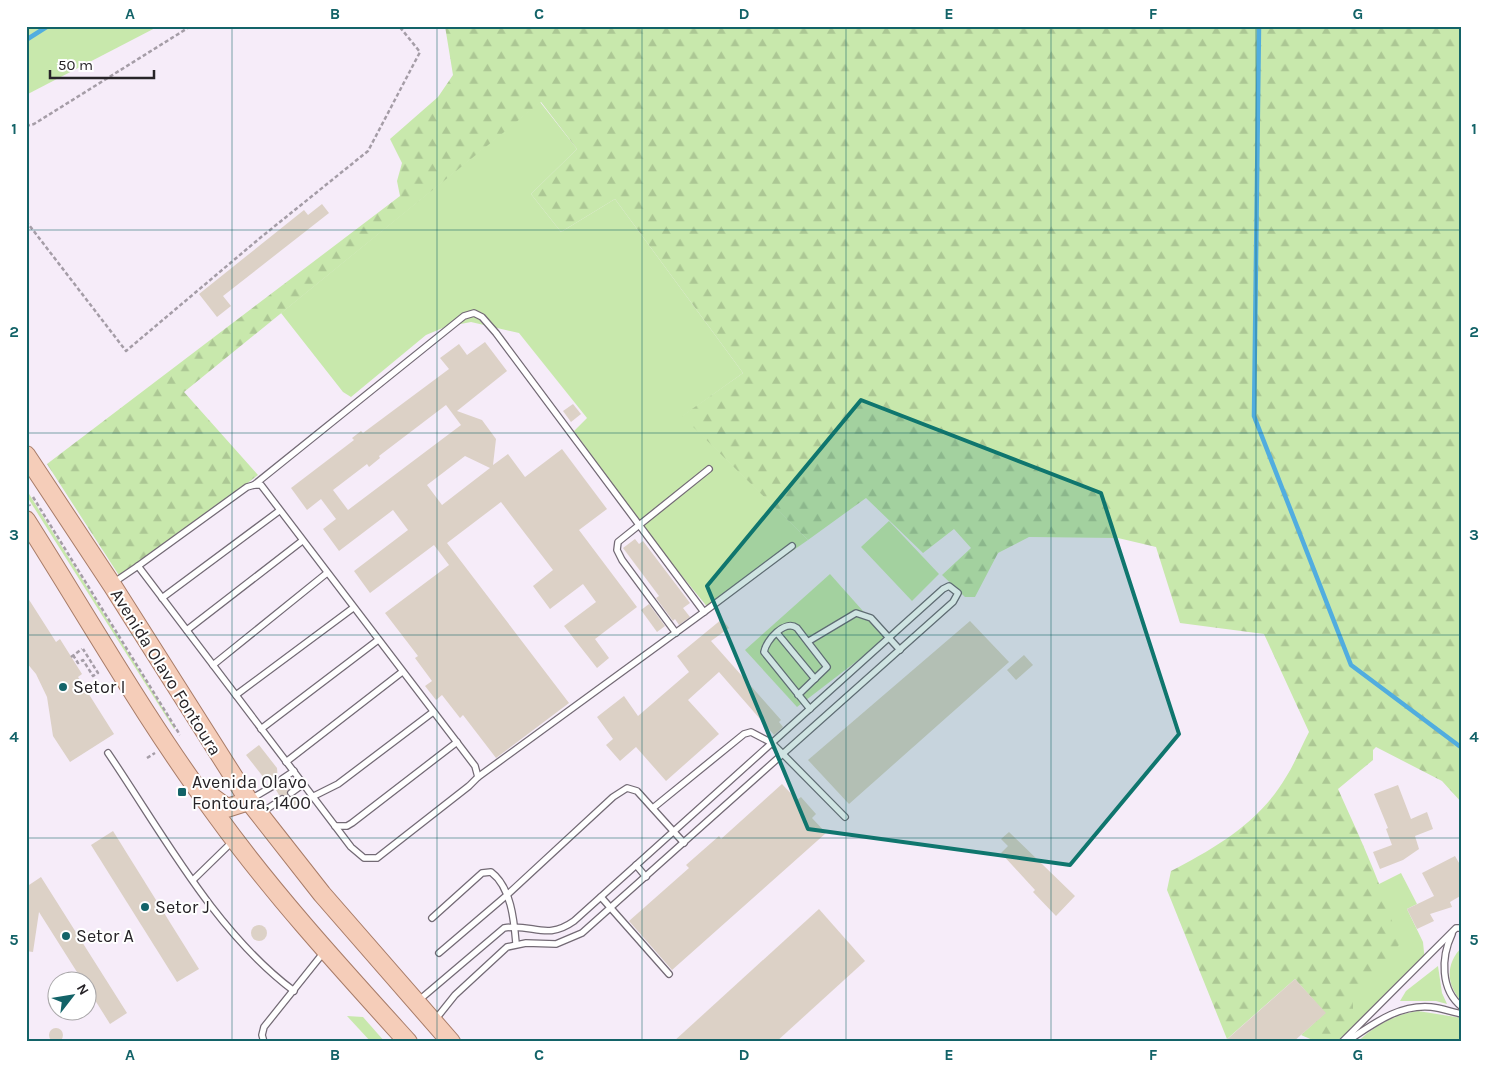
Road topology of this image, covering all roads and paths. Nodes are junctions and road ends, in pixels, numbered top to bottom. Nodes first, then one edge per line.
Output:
1 (191, 26) edge
2 (400, 26) edge
3 (26, 126) edge
4 (26, 221) edge
5 (26, 455) edge
6 (709, 469) dead end
7 (254, 484) junction
8 (31, 494) dead end
9 (279, 511) junction
10 (638, 524) junction
11 (28, 527) edge
12 (302, 541) junction
13 (792, 546) dead end
14 (138, 566) junction
15 (327, 574) junction
16 (112, 585) junction
17 (162, 598) junction
18 (353, 608) junction
19 (704, 612) junction
20 (187, 630) junction
21 (676, 632) junction
22 (777, 634) junction
23 (890, 638) junction
24 (378, 640) junction
25 (809, 641) junction
26 (87, 646) dead end
27 (82, 649) junction
28 (900, 650) junction
29 (213, 665) junction
30 (402, 672) junction
31 (815, 679) junction
32 (236, 695) junction
33 (798, 695) junction
34 (810, 709) junction
35 (433, 712) junction
36 (261, 729) junction
37 (181, 737) dead end
38 (457, 742) junction
39 (772, 743) junction
40 (108, 753) dead end
41 (784, 754) junction
42 (152, 755) dead end
43 (147, 758) dead end
44 (286, 762) junction
45 (294, 772) junction
46 (478, 778) junction
47 (282, 779) dead end
48 (302, 785) junction
49 (273, 786) dead end
50 (198, 790) junction
51 (292, 792) dead end
52 (312, 797) junction
53 (282, 799) dead end
54 (254, 808) junction
55 (653, 808) junction
56 (846, 817) dead end
57 (335, 826) junction
58 (674, 831) junction
59 (234, 839) junction
60 (684, 843) junction
61 (636, 865) junction
62 (646, 877) junction
63 (193, 880) junction
64 (507, 895) junction
65 (601, 897) junction
66 (611, 908) junction
67 (432, 918) dead end
68 (514, 926) junction
69 (1459, 928) edge
70 (516, 944) junction
71 (325, 951) junction
72 (439, 953) dead end
73 (669, 974) dead end
74 (294, 991) junction
75 (416, 1002) junction
76 (1462, 1006) edge
77 (1462, 1014) edge
78 (433, 1022) junction
79 (264, 1042) edge
80 (408, 1042) edge
81 (451, 1042) edge
82 (1344, 1042) edge

1 - 3 path
2 - 4 path
5 - 16 main road, Avenida Olavo Fontoura
6 - 10 lane
7 - 9 lane
7 - 10 lane
7 - 14 lane
8 - 37 path
9 - 12 lane
9 - 17 lane
10 - 19 lane
10 - 21 lane
11 - 50 main road, Avenida Olavo Fontoura
12 - 15 lane
12 - 20 lane
13 - 19 lane
14 - 16 lane
14 - 17 lane
15 - 18 lane
15 - 29 lane
16 - 54 main road, Avenida Olavo Fontoura
17 - 20 lane
18 - 24 lane
18 - 32 lane
19 - 21 lane
20 - 29 lane
21 - 46 lane
22 - 25 lane
22 - 31 lane
22 - 33 lane
23 - 25 lane
23 - 28 lane
23 - 28 lane
23 - 34 lane
24 - 30 lane
24 - 36 lane
25 - 31 lane
26 - 27 path
27 - 27 path
28 - 41 lane
29 - 32 lane
30 - 35 lane
30 - 44 lane
31 - 33 lane
32 - 36 lane
33 - 34 lane
34 - 39 lane
35 - 38 lane
35 - 52 lane
36 - 44 lane
38 - 46 lane
38 - 57 lane
39 - 41 lane
39 - 55 lane
39 - 58 lane
40 - 63 lane
41 - 56 lane
41 - 60 lane
42 - 43 path
44 - 45 lane
45 - 47 lane
45 - 48 lane
46 - 57 lane
48 - 51 lane
48 - 52 lane
49 - 54 lane
50 - 54 main road
50 - 59 main road, Avenida Olavo Fontoura
52 - 57 lane
53 - 54 lane
54 - 75 main road, Avenida Olavo Fontoura
55 - 58 lane
55 - 64 lane
58 - 60 lane
58 - 61 lane
59 - 63 lane
59 - 71 main road, Avenida Olavo Fontoura
60 - 62 lane
61 - 62 lane
61 - 65 lane
62 - 66 lane
63 - 74 lane
64 - 67 lane
64 - 68 lane
64 - 72 lane
65 - 66 lane
65 - 68 lane
66 - 70 lane
66 - 73 lane
68 - 70 lane
68 - 75 lane
69 - 76 lane
69 - 82 lane
70 - 78 lane
71 - 74 lane
71 - 80 main road, Avenida Olavo Fontoura
74 - 79 lane
75 - 78 main road, Avenida Olavo Fontoura
77 - 82 lane
78 - 81 main road, Avenida Olavo Fontoura

